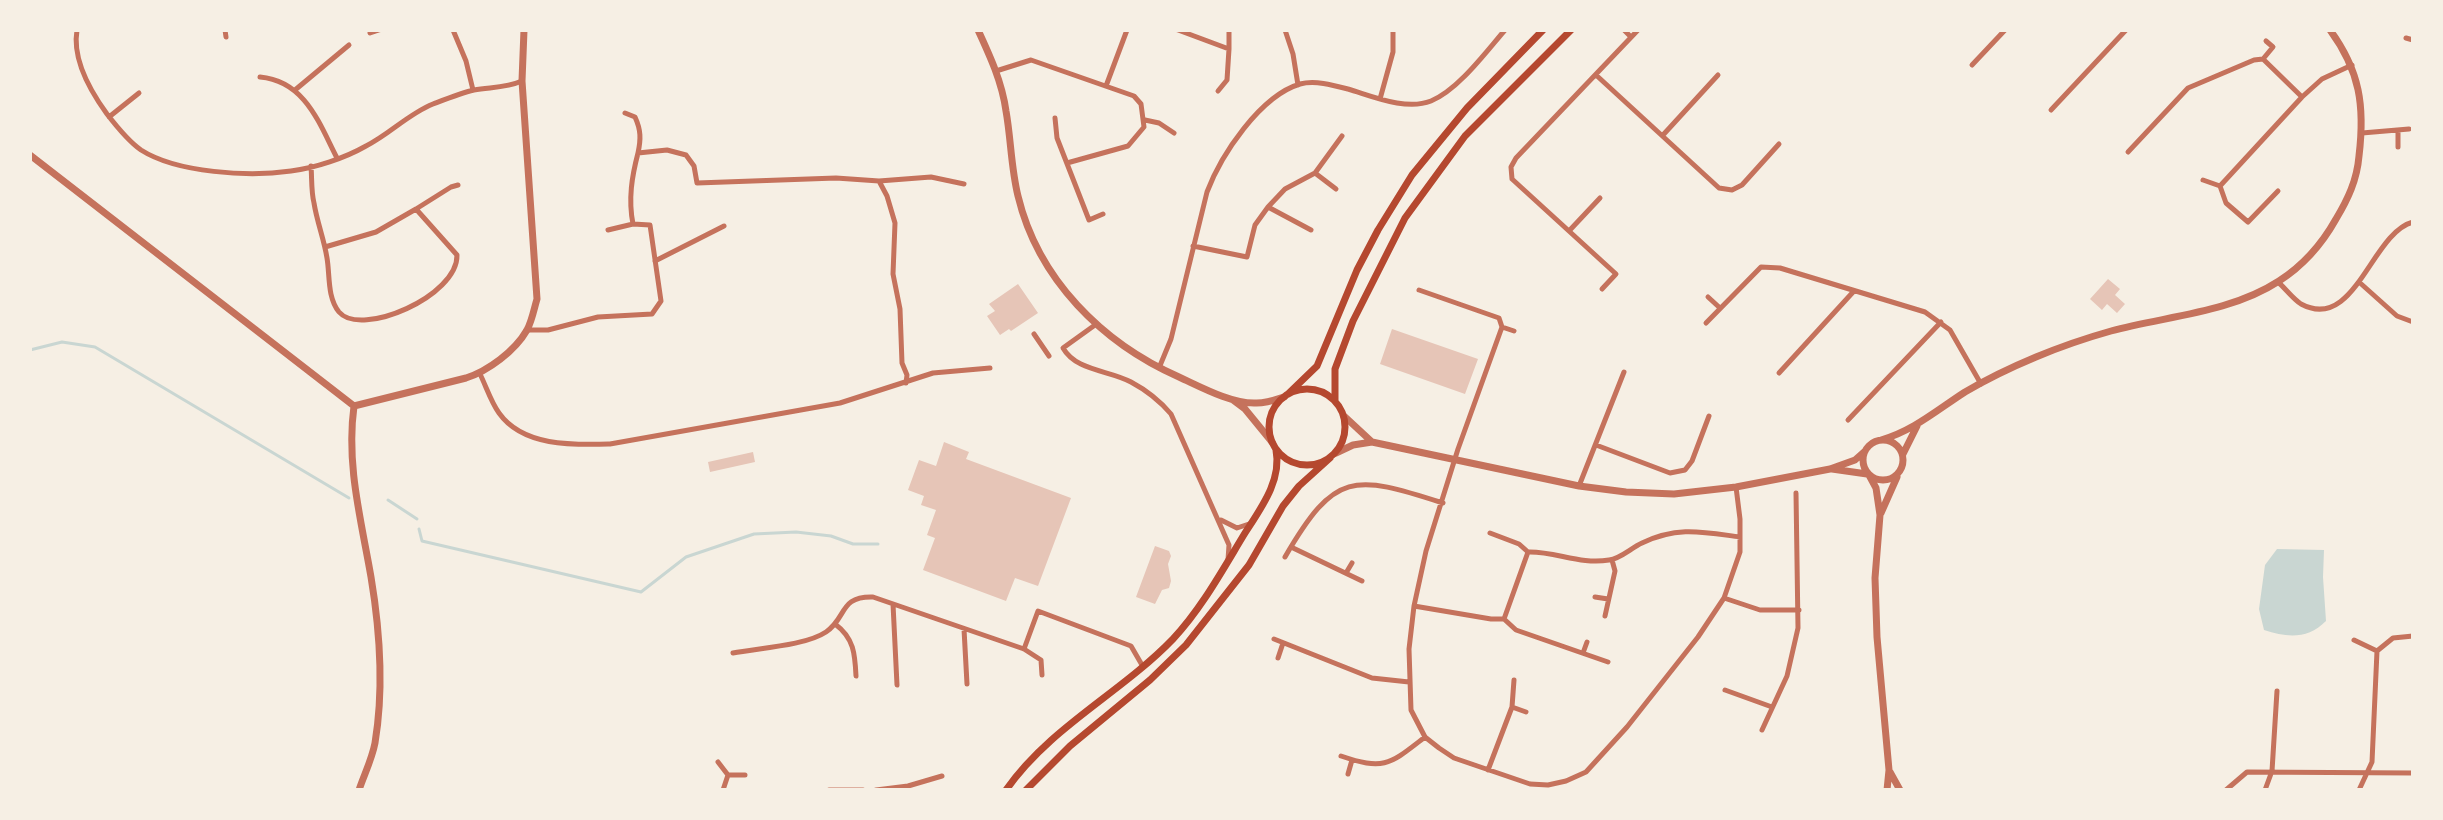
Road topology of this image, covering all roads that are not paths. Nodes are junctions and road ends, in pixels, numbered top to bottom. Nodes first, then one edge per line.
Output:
1 (77, 30) edge
2 (379, 30) edge
3 (453, 30) edge
4 (524, 30) edge
5 (978, 30) edge
6 (1127, 30) edge
7 (1178, 30) edge
8 (1229, 30) edge
9 (1285, 30) edge
10 (1393, 30) edge
11 (1505, 30) edge
12 (1543, 30) edge
13 (1571, 30) edge
14 (1624, 30) edge
15 (1638, 30) edge
16 (2005, 30) edge
17 (2126, 30) edge
18 (2330, 30) edge
19 (370, 33) dead end
20 (1631, 37) junction
21 (2406, 38) dead end
22 (2413, 40) edge
23 (2266, 41) dead end
24 (349, 45) dead end
25 (1229, 49) junction
26 (2263, 59) junction
27 (1972, 65) dead end
28 (2352, 65) junction
29 (996, 71) junction
30 (1596, 74) junction
31 (1718, 75) dead end
32 (260, 77) dead end
33 (522, 81) junction
34 (1298, 85) junction
35 (1106, 86) junction
36 (295, 90) junction
37 (473, 90) junction
38 (1218, 91) dead end
39 (139, 93) dead end
40 (2302, 97) junction
41 (1380, 99) junction
42 (2051, 110) dead end
43 (625, 113) dead end
44 (109, 117) junction
45 (1055, 118) dead end
46 (1145, 120) junction
47 (2409, 129) dead end
48 (2398, 130) junction
49 (1174, 133) dead end
50 (2362, 133) junction
51 (1663, 135) junction
52 (1342, 136) dead end
53 (1779, 144) dead end
54 (2398, 147) dead end
55 (2128, 152) dead end
56 (638, 153) junction
57 (30, 155) edge
58 (337, 158) junction
59 (1067, 163) junction
60 (311, 166) junction
61 (1315, 173) junction
62 (2203, 180) dead end
63 (879, 181) junction
64 (964, 184) dead end
65 (458, 185) dead end
66 (2220, 186) junction
67 (1336, 189) dead end
68 (2278, 191) dead end
69 (1600, 198) dead end
70 (1268, 207) junction
71 (416, 209) junction
72 (1103, 214) dead end
73 (2413, 222) edge
74 (633, 224) junction
75 (724, 226) dead end
76 (608, 230) dead end
77 (1311, 230) dead end
78 (1569, 231) junction
79 (1193, 246) junction
80 (325, 247) junction
81 (655, 261) junction
82 (2278, 282) junction
83 (2359, 282) junction
84 (1602, 289) dead end
85 (1419, 290) dead end
86 (1855, 290) junction
87 (1708, 297) dead end
88 (1720, 308) junction
89 (1941, 322) junction
90 (2413, 322) edge
91 (1706, 323) dead end
92 (1095, 325) junction
93 (1502, 327) junction
94 (526, 330) junction
95 (1514, 331) dead end
96 (1034, 334) dead end
97 (1049, 356) dead end
98 (990, 368) dead end
99 (1159, 368) junction
100 (1624, 372) dead end
101 (1779, 373) dead end
102 (480, 374) junction
103 (906, 383) junction
104 (1981, 384) junction
105 (1286, 396) junction
106 (1228, 397) junction
107 (1335, 400) junction
108 (354, 406) junction
109 (1344, 416) junction
110 (1709, 416) dead end
111 (1848, 420) dead end
112 (1919, 424) junction
113 (1881, 440) junction
114 (1272, 442) junction
115 (1372, 442) junction
116 (1596, 445) junction
117 (1276, 450) junction
118 (1864, 452) junction
119 (1903, 454) junction
120 (1333, 456) junction
121 (1456, 460) junction
122 (1830, 469) junction
123 (1898, 474) junction
124 (1868, 475) junction
125 (1579, 486) junction
126 (1736, 487) junction
127 (1796, 493) dead end
128 (1443, 503) junction
129 (1880, 515) junction
130 (1218, 517) junction
131 (1252, 523) junction
132 (1490, 533) dead end
133 (1740, 537) junction
134 (1291, 547) junction
135 (1528, 552) junction
136 (1285, 557) dead end
137 (1612, 560) junction
138 (1228, 561) junction
139 (1352, 563) dead end
140 (1346, 573) junction
141 (1362, 581) dead end
142 (1595, 597) dead end
143 (1724, 598) junction
144 (1608, 599) junction
145 (893, 604) junction
146 (1414, 606) junction
147 (1799, 610) junction
148 (1605, 616) dead end
149 (1504, 619) junction
150 (835, 624) junction
151 (964, 629) junction
152 (2413, 636) edge
153 (1274, 639) dead end
154 (2354, 640) dead end
155 (1587, 642) dead end
156 (1283, 643) junction
157 (1024, 649) junction
158 (2377, 651) junction
159 (733, 653) dead end
160 (1583, 653) junction
161 (1278, 658) dead end
162 (1608, 662) dead end
163 (1142, 665) junction
164 (1042, 675) dead end
165 (856, 676) dead end
166 (1514, 680) dead end
167 (1409, 682) junction
168 (967, 684) dead end
169 (897, 685) dead end
170 (1725, 690) dead end
171 (2277, 691) dead end
172 (1512, 707) junction
173 (1772, 707) junction
174 (1526, 712) dead end
175 (1762, 730) dead end
176 (1425, 737) junction
177 (1341, 756) dead end
178 (1352, 760) junction
179 (718, 762) dead end
180 (1488, 770) junction
181 (1889, 770) junction
182 (2272, 771) junction
183 (2365, 773) junction
184 (2413, 773) edge
185 (1348, 774) dead end
186 (728, 775) junction
187 (745, 775) dead end
188 (942, 776) dead end
189 (1566, 781) junction
190 (908, 788) edge
191 (359, 790) edge
192 (723, 790) edge
193 (829, 790) edge
194 (863, 790) edge
195 (876, 790) edge
196 (1006, 790) edge
197 (1026, 790) edge
198 (1569, 790) edge
199 (1887, 790) edge
200 (1900, 790) edge
201 (2226, 790) edge
202 (2265, 790) edge
203 (2359, 790) edge

1 - 44 street
2 - 19 street
3 - 37 street
4 - 33 street
5 - 29 street
6 - 35 street
7 - 25 street
8 - 25 street
9 - 34 street
10 - 41 street
11 - 41 street
12 - 105 main road
13 - 107 main road
14 - 20 street
15 - 20 street
16 - 27 street
17 - 42 street
18 - 28 street
20 - 30 street
21 - 22 street
23 - 26 street
24 - 36 street
25 - 38 street
26 - 40 street
26 - 55 street
28 - 40 street
28 - 50 street
29 - 35 street
29 - 92 street
30 - 51 street
30 - 78 street
31 - 51 street
32 - 36 street
33 - 37 street
33 - 94 street
34 - 41 street
34 - 79 street
35 - 46 street
36 - 58 street
37 - 58 street
39 - 44 street
40 - 66 street
43 - 56 street
44 - 60 street
45 - 59 street
46 - 49 street
46 - 59 street
47 - 48 street
48 - 50 street
48 - 54 street
50 - 82 street
51 - 53 street
52 - 61 street
56 - 63 street
56 - 74 street
57 - 108 street
58 - 60 street
59 - 72 street
60 - 80 street
61 - 67 street
61 - 70 street
62 - 66 street
63 - 64 street
63 - 103 street
65 - 71 street
66 - 68 street
69 - 78 street
70 - 77 street
70 - 79 street
71 - 80 street
71 - 80 street
73 - 83 street
74 - 76 street
74 - 81 street
75 - 81 street
78 - 84 street
79 - 99 street
81 - 94 street
82 - 83 street
82 - 104 street
83 - 90 street
85 - 93 street
86 - 88 street
86 - 89 street
86 - 101 street
87 - 88 street
88 - 91 street
89 - 104 street
89 - 111 street
92 - 99 street
92 - 130 street
93 - 95 street
93 - 121 street
94 - 102 street
96 - 97 street
98 - 103 street
99 - 106 street
100 - 116 street
102 - 103 street
102 - 108 street
104 - 112 street
105 - 106 street
105 - 107 main road
105 - 114 main road
106 - 114 street
107 - 109 main road
108 - 191 street
109 - 115 street
109 - 120 main road
110 - 116 street
112 - 113 street
112 - 119 street
113 - 118 street
113 - 119 street
114 - 117 main road
115 - 120 street
115 - 121 street
116 - 125 street
117 - 120 main road
117 - 131 main road
118 - 122 street
118 - 124 street
119 - 123 street
120 - 197 main road
121 - 125 street
121 - 128 street
122 - 124 street
122 - 126 street
123 - 124 street
123 - 129 street
124 - 129 street
125 - 126 street
126 - 133 street
127 - 147 street
128 - 134 street
128 - 146 street
129 - 181 street
130 - 131 street
130 - 138 street
131 - 138 main road
132 - 135 street
133 - 137 street
133 - 143 street
134 - 136 street
134 - 140 street
135 - 137 street
135 - 149 street
137 - 144 street
138 - 163 main road
139 - 140 street
140 - 141 street
142 - 144 street
143 - 147 street
143 - 189 street
144 - 148 street
145 - 150 street
145 - 151 street
145 - 169 street
146 - 149 street
146 - 167 street
147 - 173 street
149 - 160 street
150 - 159 street
150 - 165 street
151 - 157 street
151 - 168 street
152 - 158 street
153 - 156 street
154 - 158 street
155 - 160 street
156 - 161 street
156 - 167 street
157 - 163 street
157 - 164 street
158 - 183 street
160 - 162 street
163 - 196 main road
166 - 172 street
167 - 176 street
170 - 173 street
171 - 182 street
172 - 174 street
172 - 180 street
173 - 175 street
176 - 178 street
176 - 180 street
177 - 178 street
178 - 185 street
179 - 186 street
180 - 189 street
181 - 199 street
181 - 200 street
182 - 183 street
182 - 201 street
182 - 202 street
183 - 184 street
183 - 203 street
186 - 187 street
186 - 192 street
188 - 190 street
189 - 198 street
190 - 195 street
193 - 194 street

